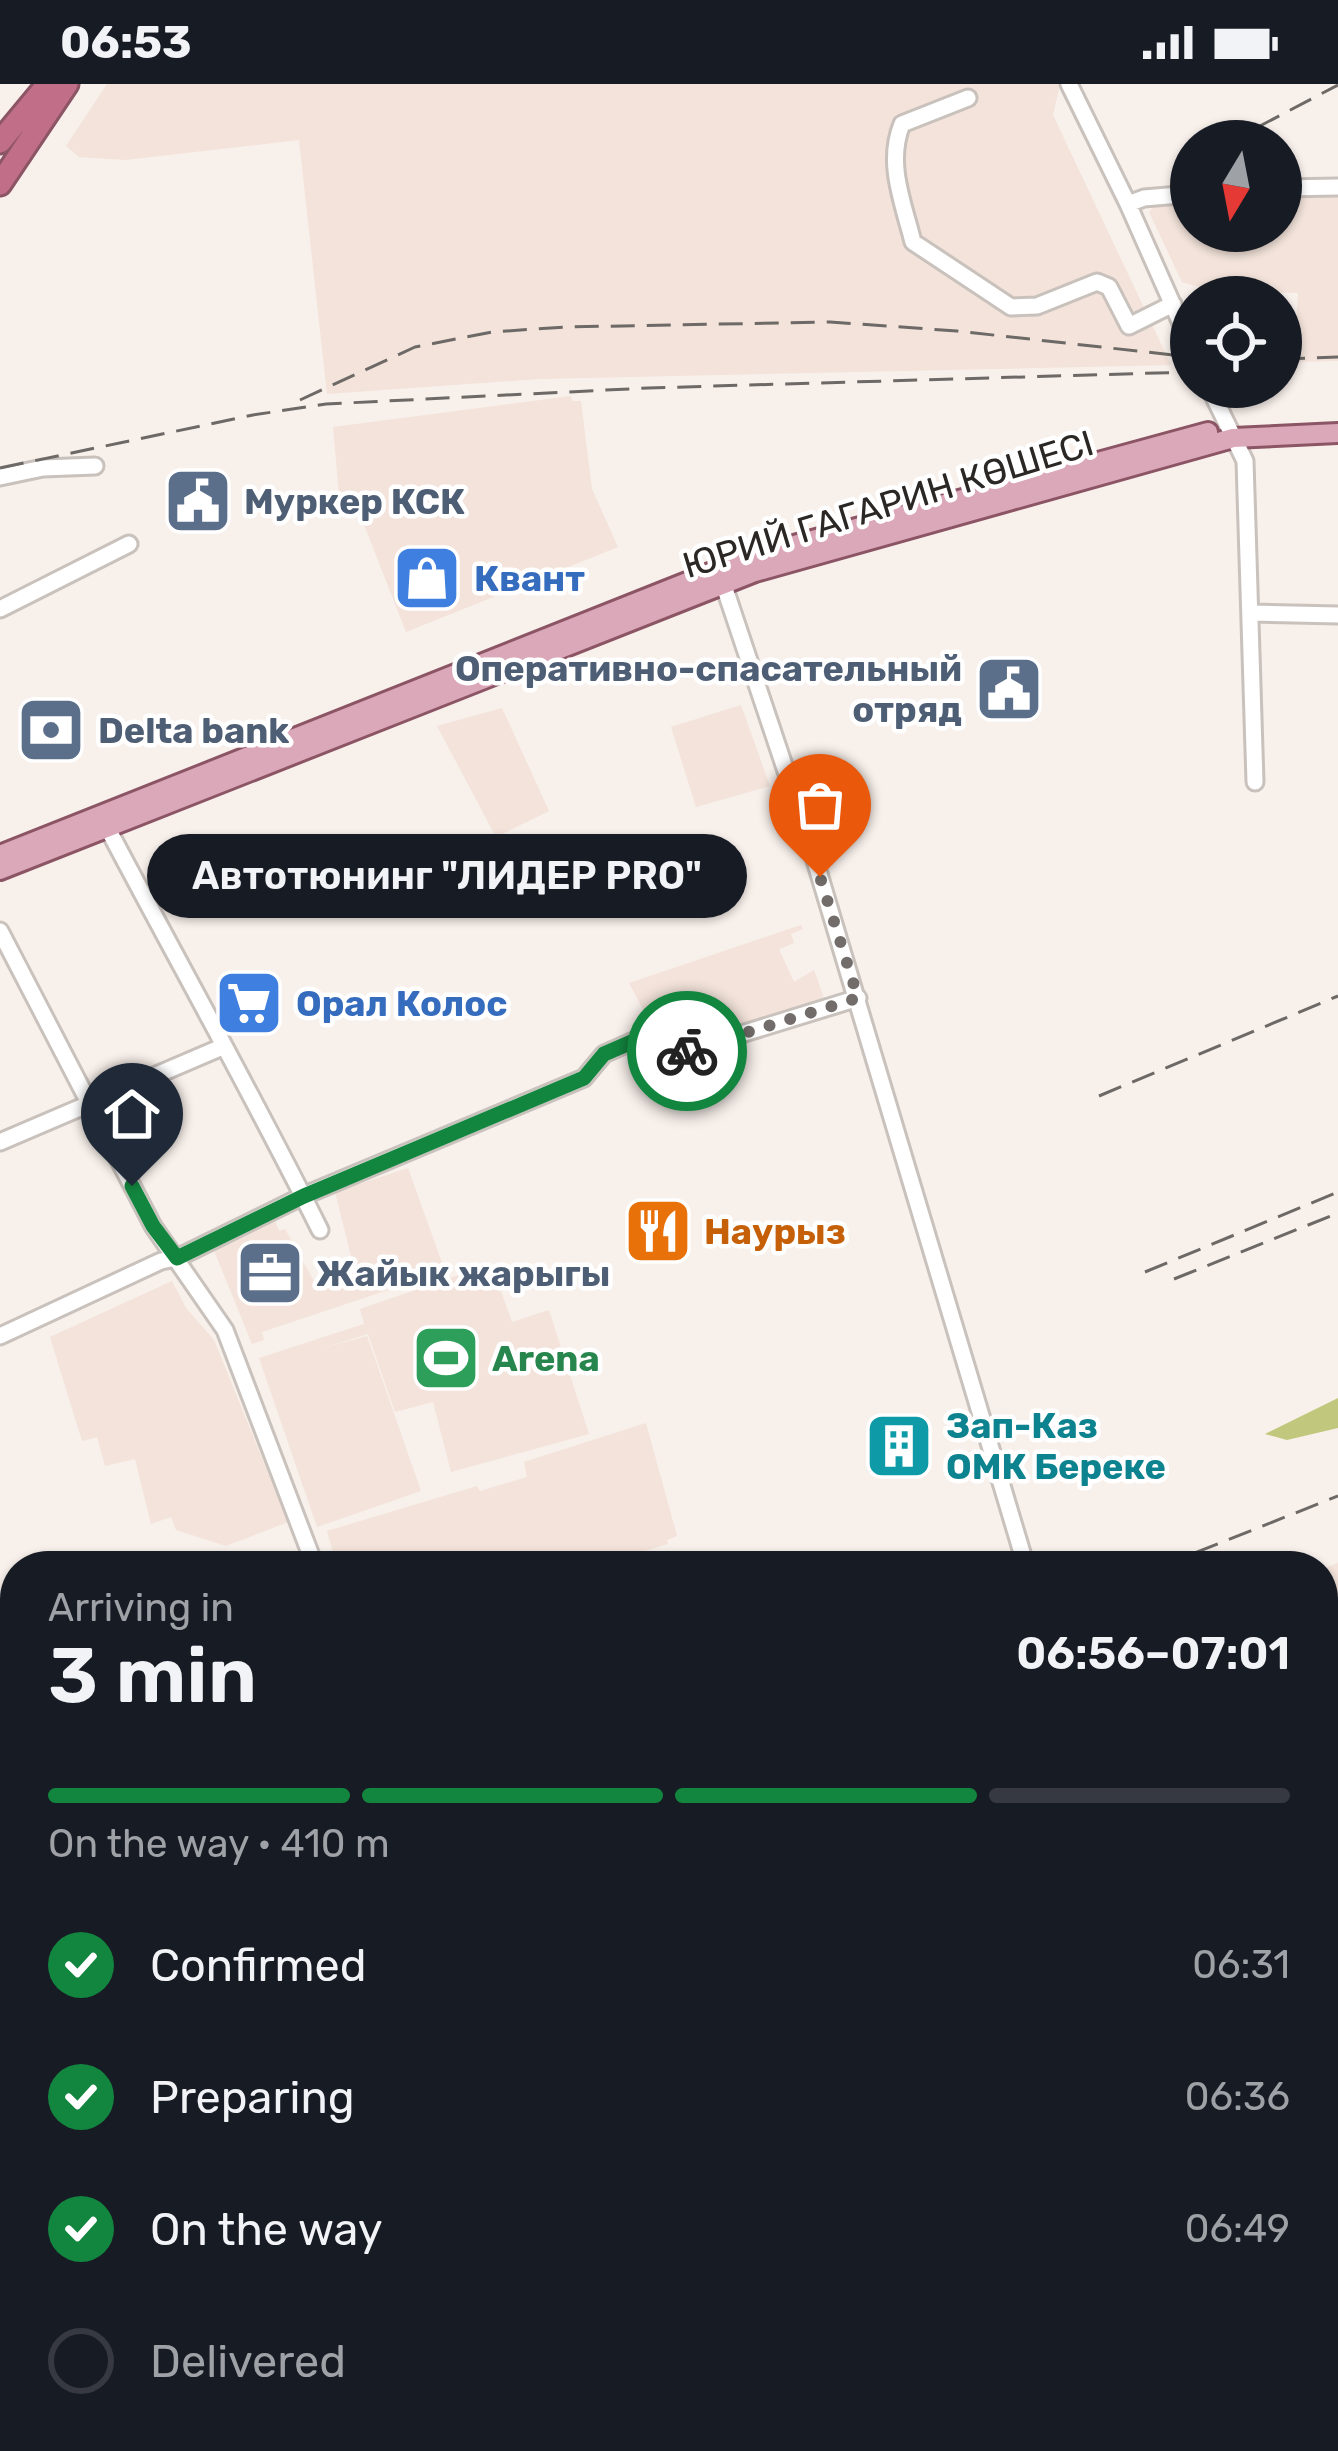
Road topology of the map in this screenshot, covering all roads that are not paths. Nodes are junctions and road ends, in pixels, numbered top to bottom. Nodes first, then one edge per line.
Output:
1 (48, 84) edge
2 (68, 84) edge
3 (1069, 84) edge
4 (968, 98) dead end
5 (0, 141) edge
6 (20, 156) junction
7 (0, 184) edge
8 (1338, 187) edge
9 (1302, 188) edge
10 (1170, 196) edge
11 (1128, 203) junction
12 (1170, 297) edge
13 (1170, 306) edge
14 (1220, 408) edge
15 (1338, 421) edge
16 (1232, 432) junction
17 (1338, 433) edge
18 (95, 466) dead end
19 (0, 477) edge
20 (129, 544) dead end
21 (720, 576) junction
22 (0, 609) edge
23 (1252, 613) junction
24 (1338, 615) edge
25 (1255, 782) dead end
26 (107, 827) junction
27 (0, 855) edge
28 (0, 870) edge
29 (0, 932) edge
30 (858, 998) junction
31 (222, 1048) junction
32 (90, 1102) junction
33 (0, 1142) edge
34 (304, 1196) junction
35 (320, 1229) dead end
36 (177, 1258) junction
37 (0, 1336) edge
38 (309, 1551) edge
39 (1022, 1551) edge

1 - 5 highway
2 - 6 highway
3 - 11 street
4 - 13 street
5 - 6 highway
6 - 7 highway
8 - 9 street
10 - 11 street
11 - 12 street
14 - 16 street
15 - 16 main road, ЮРИЙ ГАГАРИН КӨШЕСІ
16 - 17 main road, ЮРИЙ ГАГАРИН КӨШЕСІ
16 - 21 main road, ЮРИЙ ГАГАРИН КӨШЕСІ
16 - 23 street
18 - 19 street
20 - 22 street
21 - 26 main road, ЮРИЙ ГАГАРИН КӨШЕСІ
21 - 27 main road, ЮРИЙ ГАГАРИН КӨШЕСІ
21 - 30 street
23 - 24 street
23 - 25 street
26 - 28 main road, ЮРИЙ ГАГАРИН КӨШЕСІ
26 - 31 street
29 - 32 street
30 - 34 street
30 - 39 street
31 - 32 street
31 - 34 street
32 - 33 street
32 - 36 street
34 - 35 street
34 - 36 street
36 - 37 street
36 - 38 street

